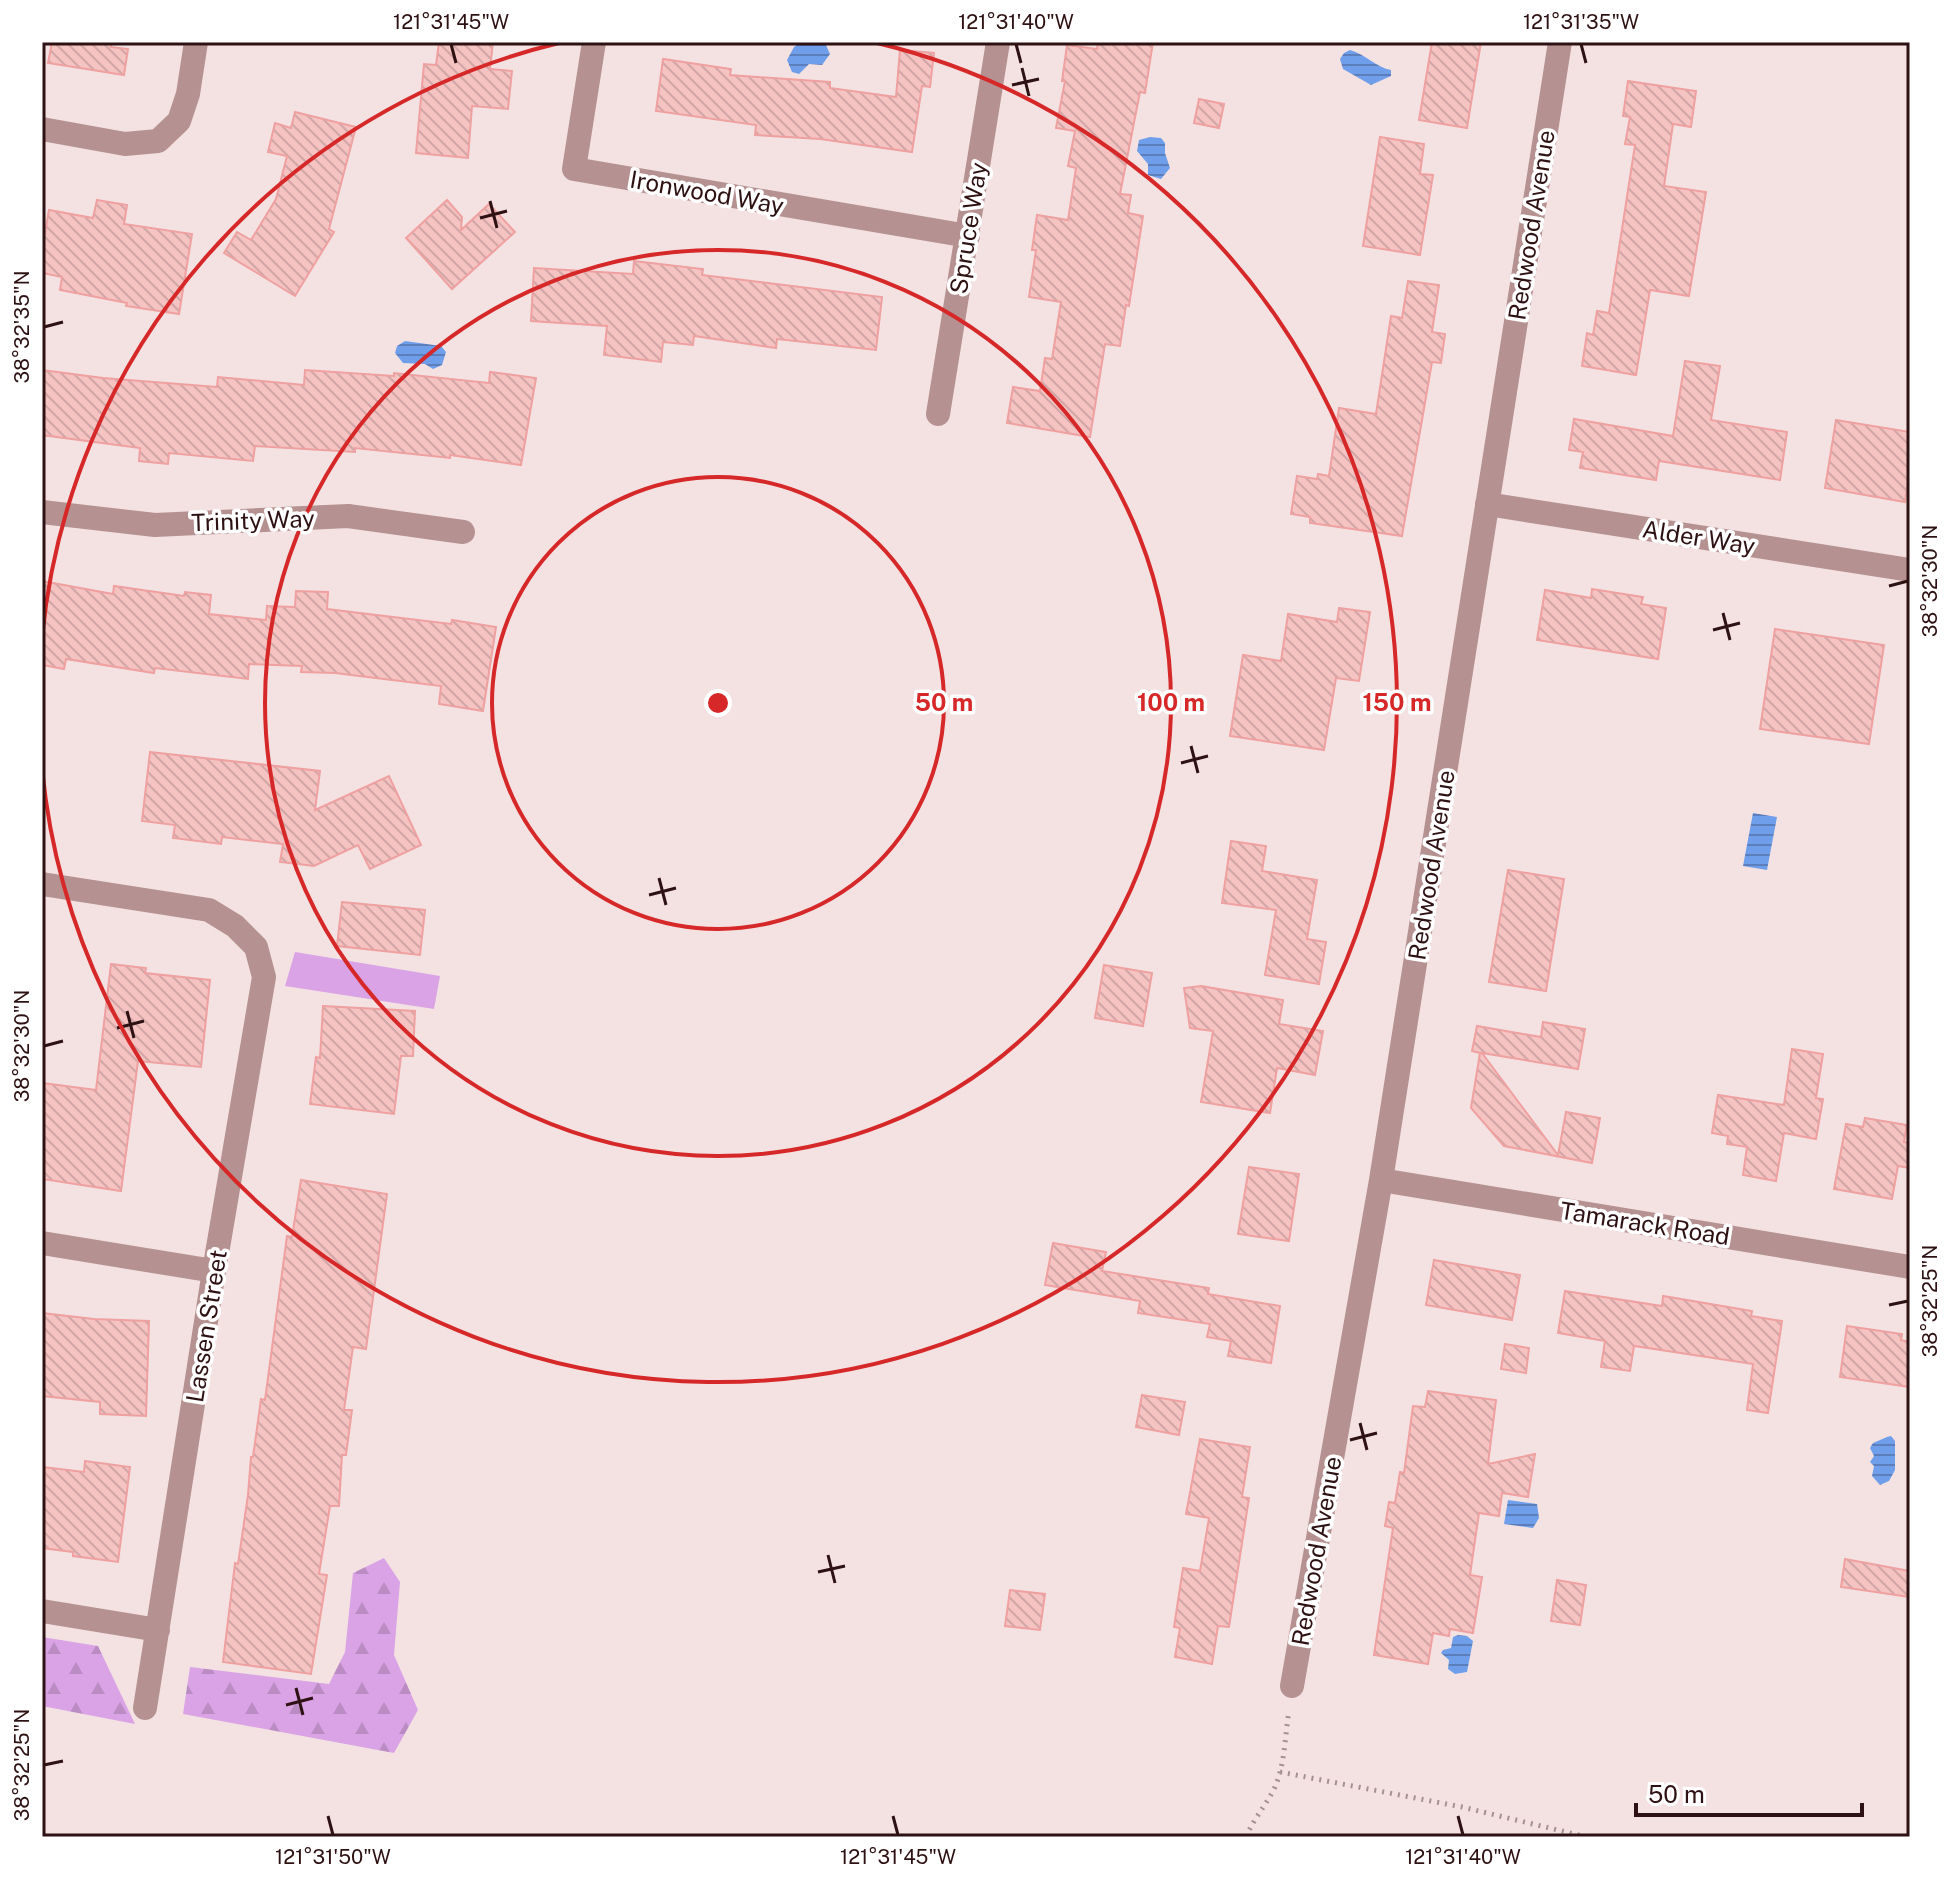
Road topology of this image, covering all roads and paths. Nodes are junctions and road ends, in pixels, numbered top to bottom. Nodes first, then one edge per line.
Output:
1 (196, 42) edge
2 (594, 42) edge
3 (998, 42) edge
4 (1560, 42) edge
5 (42, 129) edge
6 (968, 236) junction
7 (938, 414) dead end
8 (1487, 504) junction
9 (42, 512) edge
10 (463, 532) dead end
11 (1910, 570) edge
12 (42, 884) edge
13 (1381, 1180) junction
14 (42, 1243) edge
15 (1910, 1267) edge
16 (214, 1271) junction
17 (42, 1611) edge
18 (158, 1630) junction
19 (1292, 1686) joint
20 (145, 1708) dead end
21 (1280, 1772) junction
22 (1246, 1837) edge
23 (1587, 1837) edge

1 - 5 street
2 - 6 street, Ironwood Way
3 - 6 street, Spruce Way
4 - 8 street, Redwood Avenue
6 - 7 street, Spruce Way
8 - 11 street, Alder Way
8 - 13 street, Redwood Avenue
9 - 10 street, Trinity Way
12 - 16 street, Lassen Street
13 - 15 street, Tamarack Road
13 - 19 street, Redwood Avenue
14 - 16 street
16 - 18 street, Lassen Street
17 - 18 street
18 - 20 street, Lassen Street
19 - 21 path
21 - 22 path
21 - 23 path

